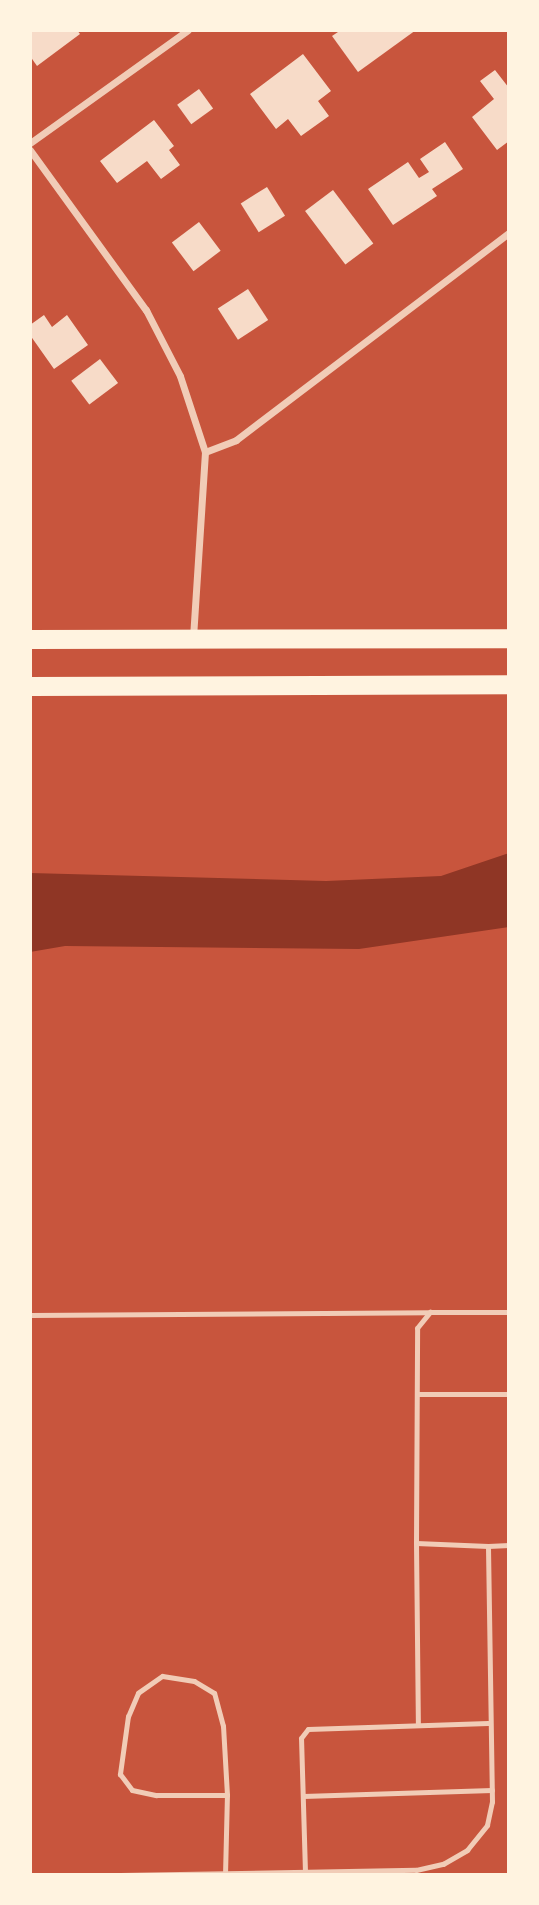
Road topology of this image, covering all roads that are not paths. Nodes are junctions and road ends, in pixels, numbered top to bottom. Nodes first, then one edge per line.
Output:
1 (188, 30) edge
2 (30, 143) edge
3 (30, 150) edge
4 (509, 233) edge
5 (205, 452) junction
6 (509, 638) edge
7 (30, 639) edge
8 (193, 639) junction
9 (509, 684) edge
10 (30, 686) edge
11 (430, 1312) junction
12 (509, 1312) edge
13 (30, 1315) edge
14 (418, 1394) junction
15 (509, 1394) edge
16 (415, 1543) junction
17 (509, 1545) edge
18 (488, 1546) junction
19 (488, 1723) junction
20 (418, 1724) junction
21 (492, 1790) junction
22 (227, 1796) junction
23 (303, 1796) junction
24 (305, 1872) junction
25 (120, 1875) edge
26 (225, 1875) edge

1 - 2 street
3 - 5 street
4 - 5 street
5 - 8 street
6 - 8 highway
7 - 8 highway
9 - 10 highway
11 - 12 lane
11 - 13 lane
11 - 14 lane
14 - 15 lane
14 - 16 lane
16 - 18 lane
16 - 20 lane
17 - 18 lane
18 - 19 lane
19 - 20 lane
19 - 21 lane
20 - 23 lane
21 - 23 lane
21 - 24 lane
22 - 22 lane
22 - 26 lane
23 - 24 lane
24 - 26 lane
25 - 26 lane

